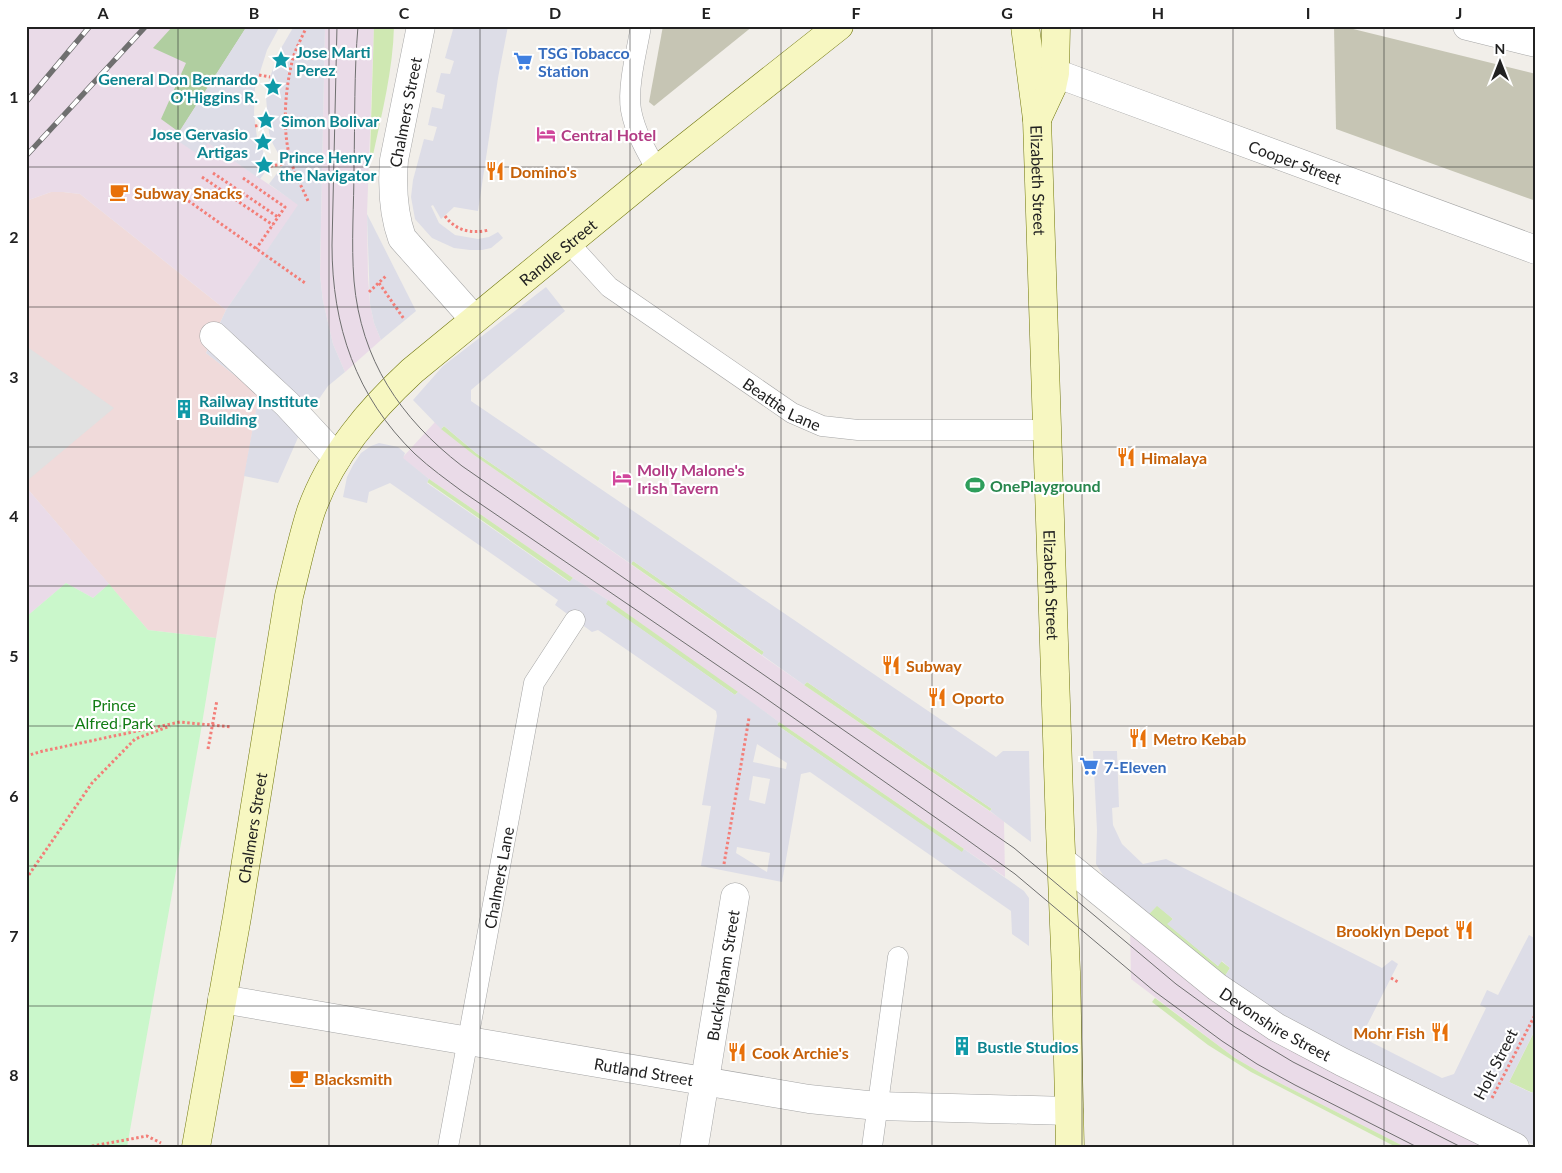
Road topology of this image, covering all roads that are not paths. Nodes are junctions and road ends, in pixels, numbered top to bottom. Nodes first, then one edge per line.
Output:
1 (421, 26) edge
2 (640, 26) edge
3 (839, 26) edge
4 (1025, 26) edge
5 (1056, 26) edge
6 (1467, 26) edge
7 (1536, 44) edge
8 (1055, 73) junction
9 (1037, 119) junction
10 (656, 170) junction
11 (568, 242) junction
12 (1536, 250) edge
13 (474, 319) junction
14 (214, 336) dead end
15 (1047, 430) junction
16 (337, 458) junction
17 (312, 510) joint
18 (575, 620) dead end
19 (1062, 861) junction
20 (736, 897) road end
21 (898, 957) dead end
22 (222, 999) junction
23 (467, 1041) junction
24 (705, 1081) junction
25 (877, 1106) junction
26 (1069, 1111) junction
27 (196, 1147) edge
28 (448, 1147) edge
29 (694, 1147) edge
30 (872, 1147) edge
31 (1070, 1147) edge
32 (1515, 1147) edge

1 - 13 street, Chalmers Street
2 - 10 lane
3 - 10 main road, Randle Street
4 - 9 main road
5 - 8 main road, Elizabeth Street
6 - 7 street
8 - 9 main road, Elizabeth Street
8 - 12 street, Cooper Street
9 - 15 main road, Elizabeth Street
10 - 11 main road, Randle Street
11 - 13 main road, Randle Street
11 - 15 lane, Beattie Lane
13 - 16 main road, Randle Street
14 - 16 street
15 - 19 main road, Elizabeth Street
16 - 17 main road, Randle Street
17 - 22 main road, Chalmers Street
18 - 23 lane, Chalmers Lane
19 - 26 main road, Elizabeth Street
19 - 32 street, Devonshire Street
20 - 24 street, Buckingham Street
21 - 25 lane
22 - 23 street, Rutland Street
22 - 27 main road, Chalmers Street
23 - 24 street, Rutland Street
23 - 28 lane, Chalmers Lane
24 - 25 street, Rutland Street
24 - 29 street, Buckingham Street
25 - 26 street, Rutland Street
25 - 30 lane
26 - 31 main road, Elizabeth Street

